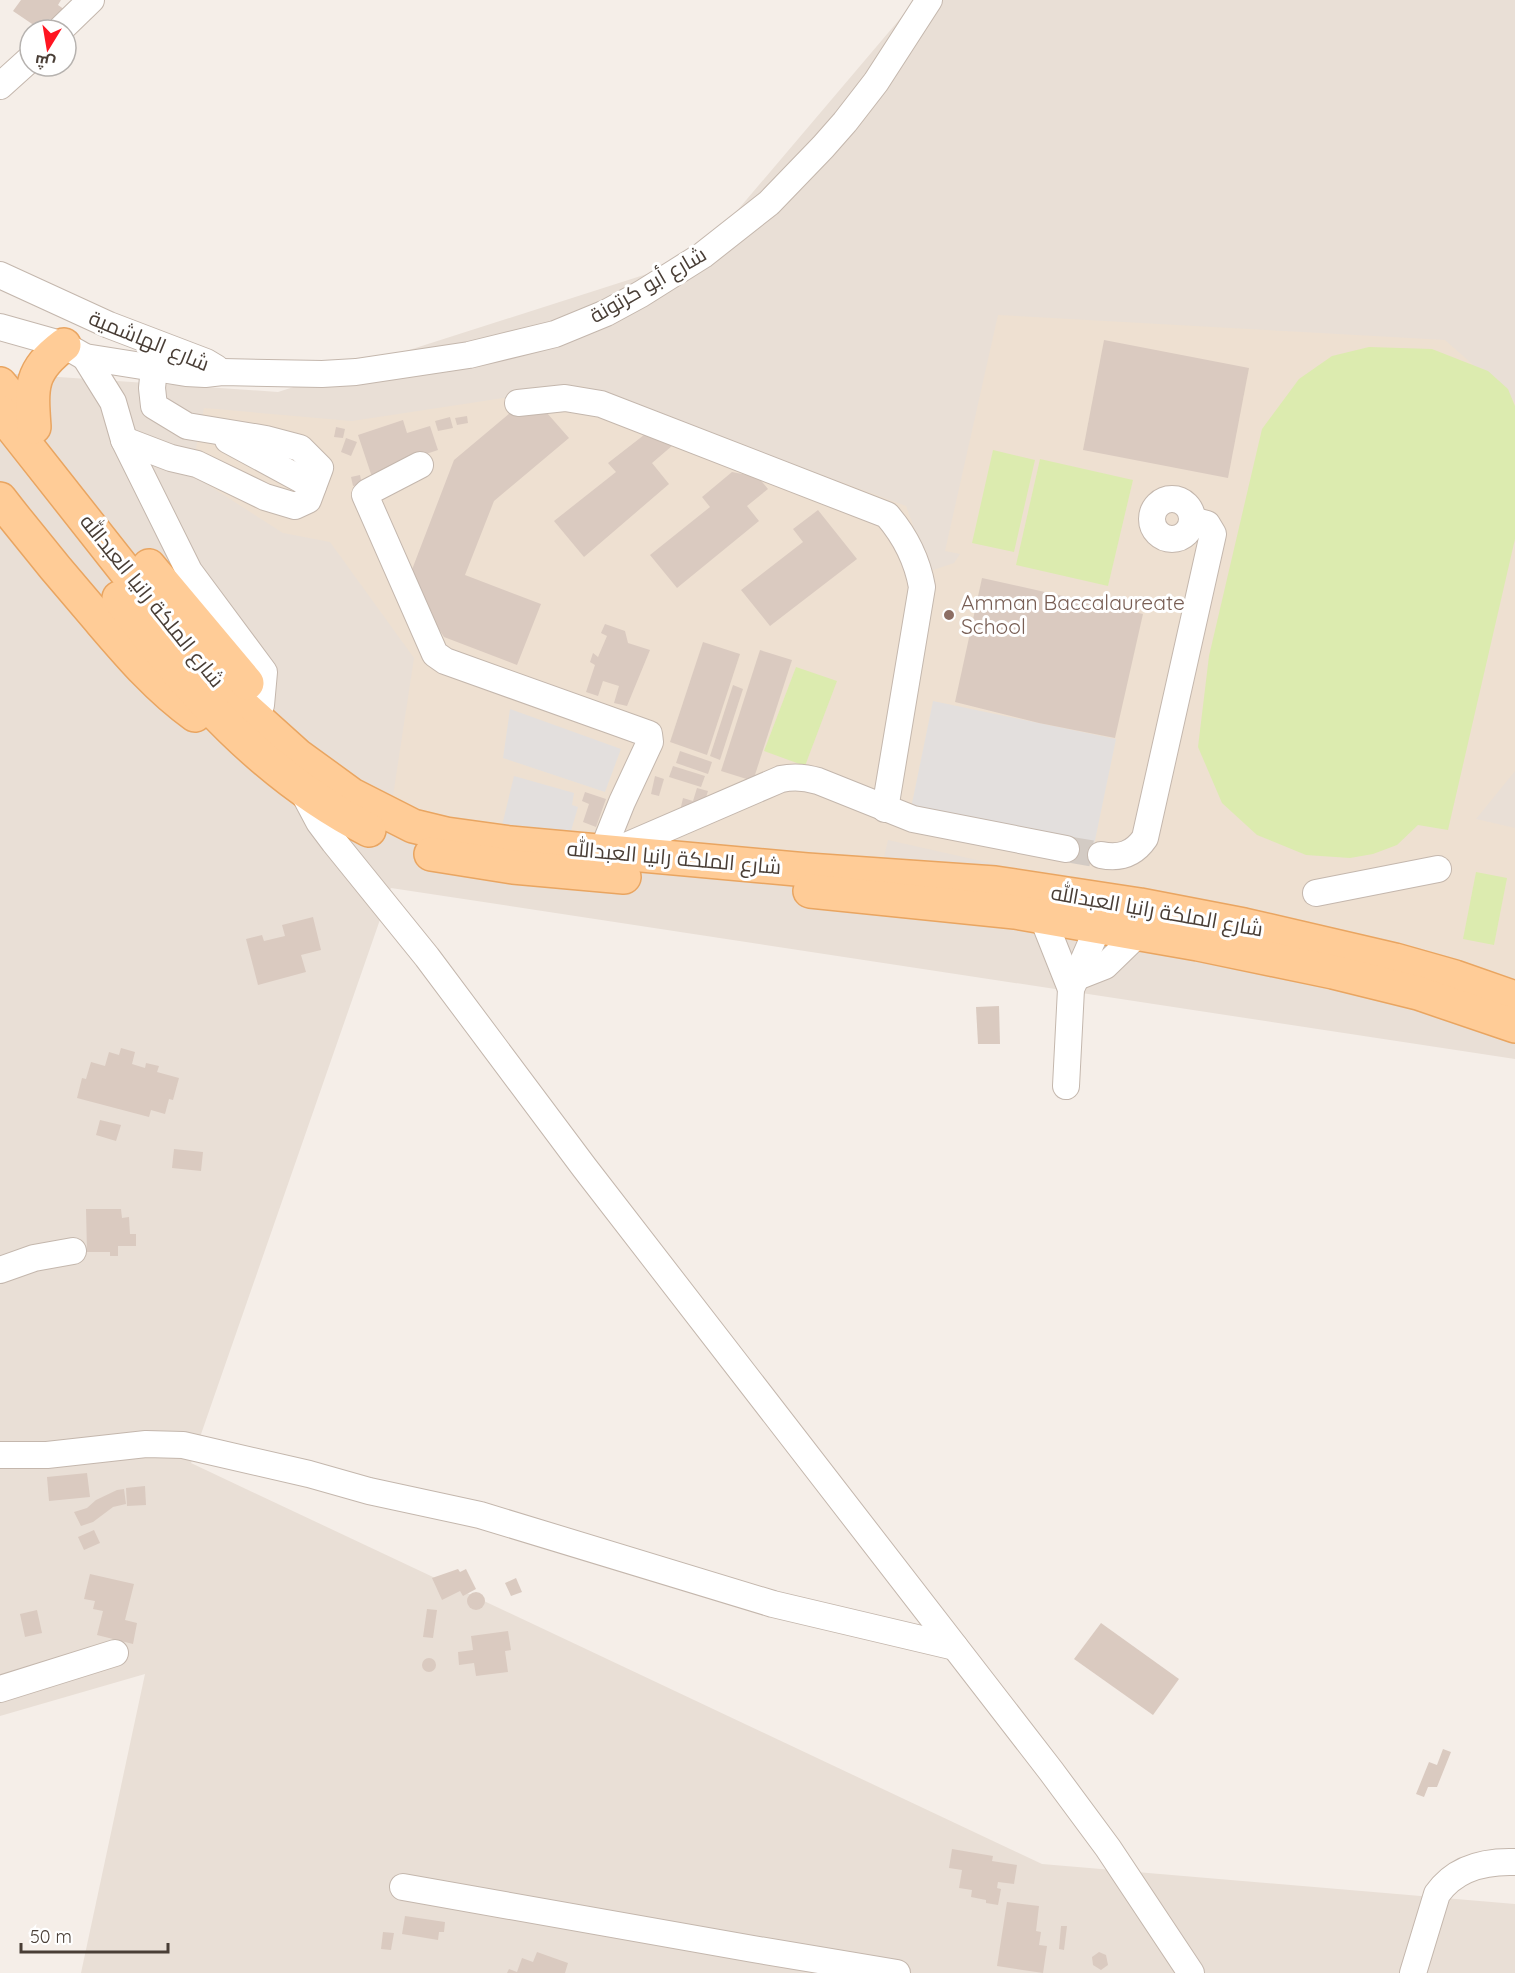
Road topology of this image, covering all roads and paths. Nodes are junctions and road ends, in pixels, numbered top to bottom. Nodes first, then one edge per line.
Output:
1 (91, 0) edge
2 (929, 0) edge
3 (72, 18) edge
4 (18, 70) edge
5 (0, 86) edge
6 (0, 275) edge
7 (0, 327) edge
8 (74, 351) junction
9 (154, 368) junction
10 (222, 372) junction
11 (0, 384) edge
12 (518, 403) dead end
13 (0, 412) edge
14 (34, 426) junction
15 (124, 440) junction
16 (0, 441) edge
17 (420, 465) dead end
18 (0, 499) edge
19 (1192, 520) dead end
20 (152, 570) junction
21 (189, 571) junction
22 (265, 732) junction
23 (302, 790) junction
24 (885, 809) junction
25 (1066, 849) tunnel mouth
26 (606, 852) junction
27 (1101, 855) tunnel mouth
28 (1438, 869) dead end
29 (1316, 893) dead end
30 (1042, 916) junction
31 (1099, 925) junction
32 (1139, 933) junction
33 (1074, 983) junction
34 (1515, 998) edge
35 (1515, 1026) edge
36 (1066, 1086) dead end
37 (73, 1251) dead end
38 (0, 1270) edge
39 (0, 1455) edge
40 (955, 1647) junction
41 (115, 1653) dead end
42 (0, 1689) edge
43 (1515, 1862) edge
44 (403, 1887) dead end
45 (897, 1973) edge
46 (1191, 1973) edge
47 (1413, 1973) edge

1 - 3 street
2 - 10 street, شارع أبو كرتونة
4 - 5 street
6 - 10 street, شارع الهاشمية
7 - 8 street, شارع الهاشمية
8 - 9 street, شارع الهاشمية
8 - 14 main road
8 - 15 street
9 - 10 street, شارع الهاشمية
9 - 15 street
11 - 14 main road
12 - 24 street
13 - 22 main road, شارع الملكة رانيا العبدالله
14 - 20 main road
15 - 21 street
16 - 22 main road, شارع الملكة رانيا العبدالله
17 - 26 street
18 - 22 main road
19 - 27 street
20 - 21 street
20 - 22 main road
21 - 22 street
22 - 23 main road, شارع الملكة رانيا العبدالله
22 - 26 main road, شارع الملكة رانيا العبدالله
23 - 30 main road, شارع الملكة رانيا العبدالله
23 - 40 street
24 - 25 street
24 - 26 street
26 - 34 main road, شارع الملكة رانيا العبدالله
28 - 29 street
30 - 31 main road, شارع الملكة رانيا العبدالله
30 - 33 street
31 - 32 main road, شارع الملكة رانيا العبدالله
31 - 33 street
32 - 33 street
32 - 35 main road, شارع الملكة رانيا العبدالله
33 - 36 street
37 - 38 street
39 - 40 street
40 - 46 street
41 - 42 street
43 - 47 street
44 - 45 street

